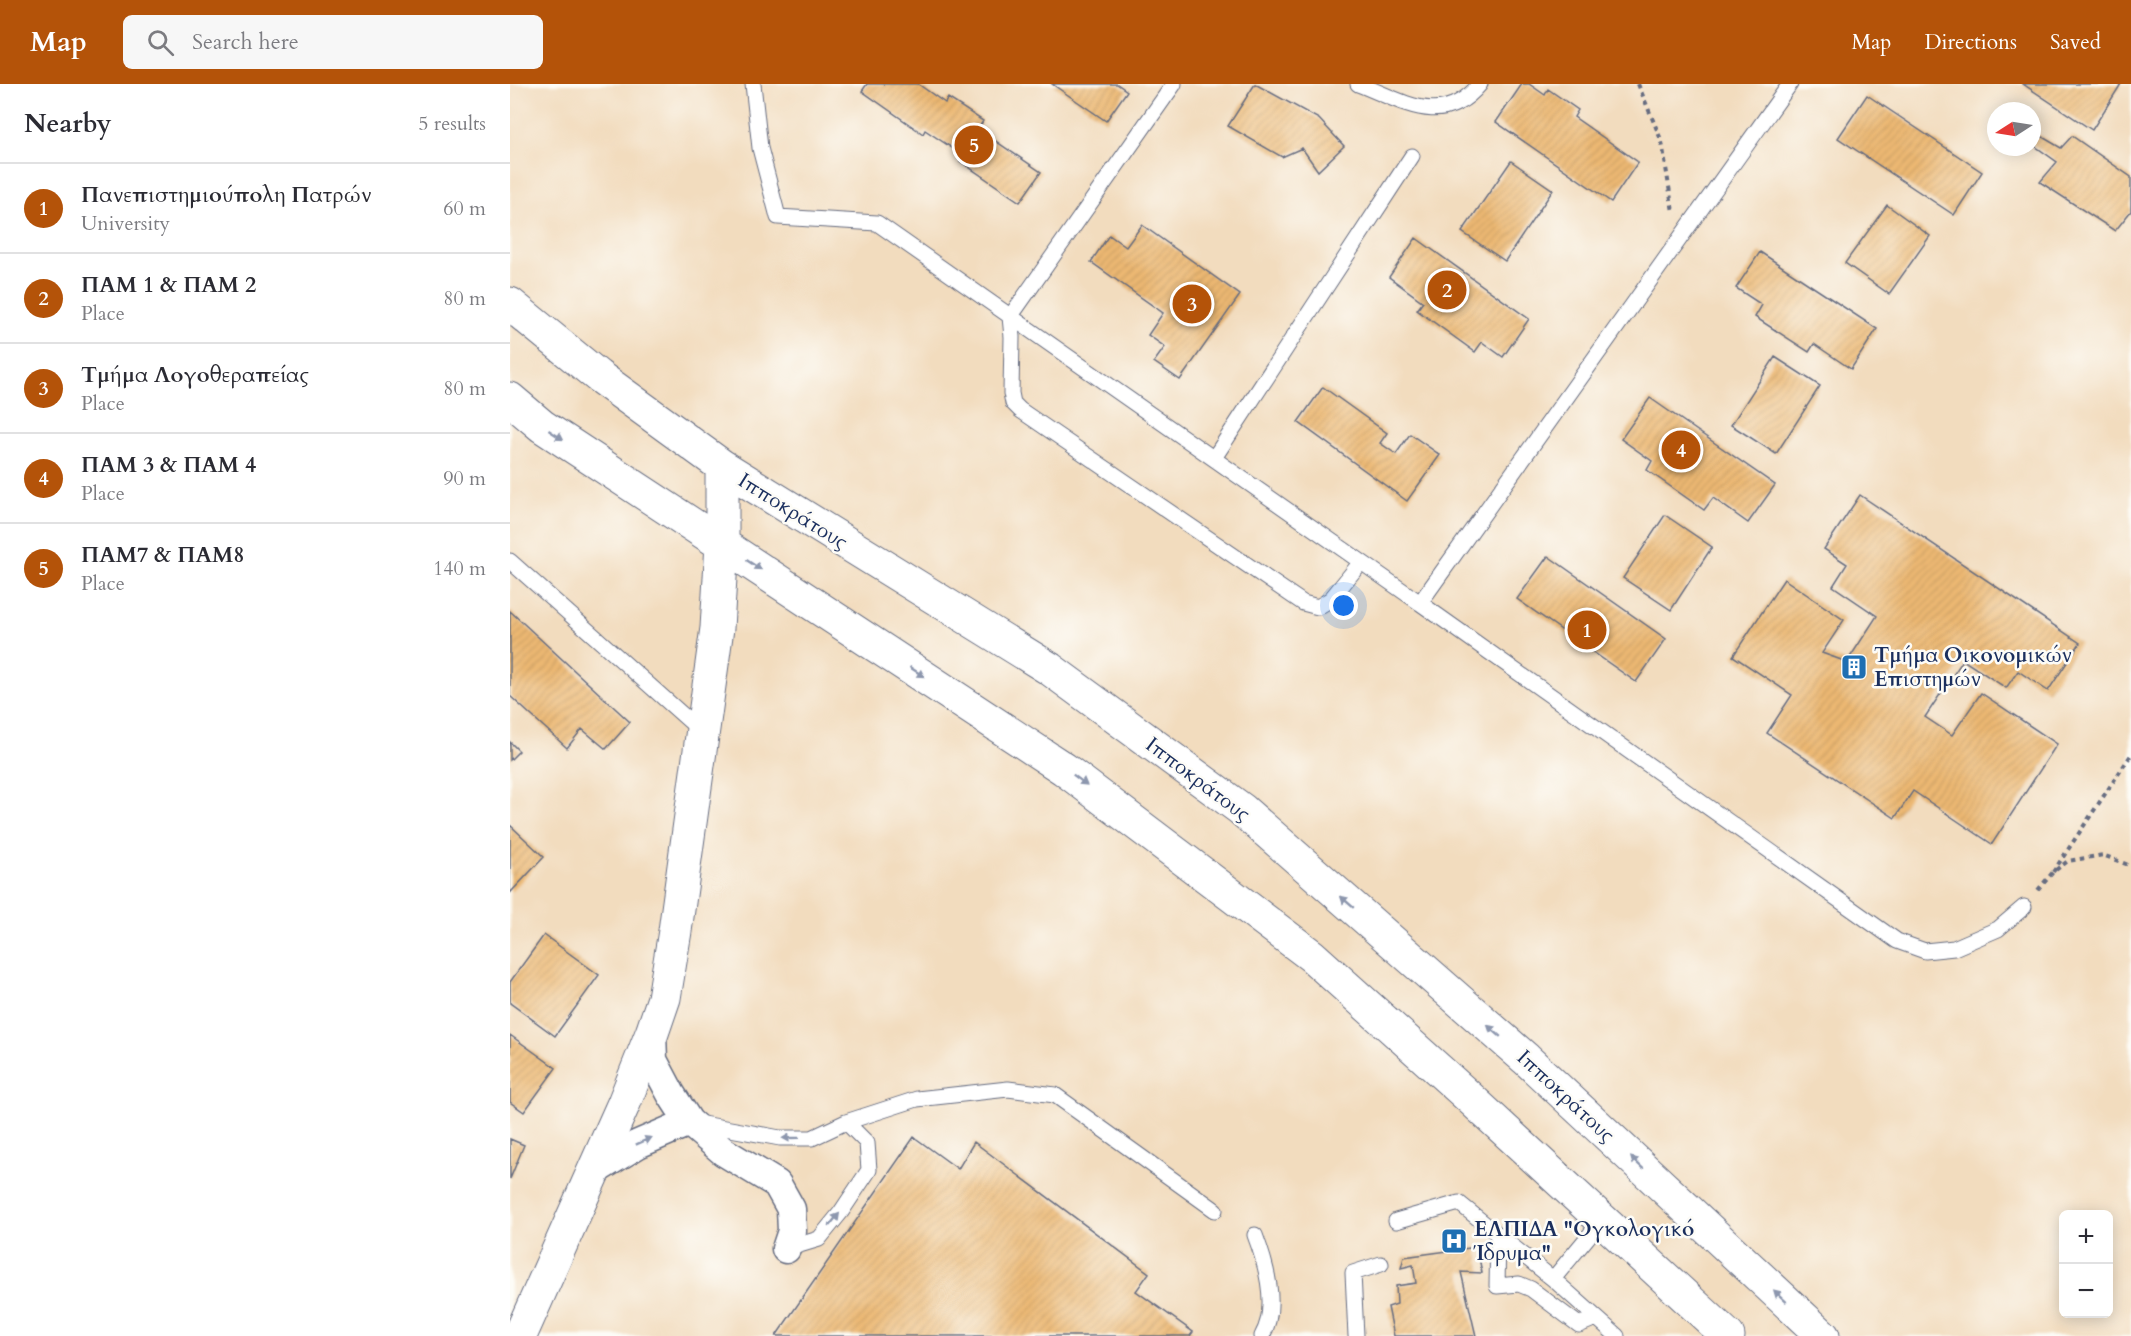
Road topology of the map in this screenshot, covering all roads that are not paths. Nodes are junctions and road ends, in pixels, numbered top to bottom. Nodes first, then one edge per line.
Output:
1 (753, 84) edge
2 (1174, 84) edge
3 (1358, 84) edge
4 (1480, 84) edge
5 (1790, 84) edge
6 (1412, 156) dead end
7 (510, 304) edge
8 (1010, 317) junction
9 (510, 399) edge
10 (1214, 458) junction
11 (722, 466) junction
12 (722, 544) junction
13 (510, 561) edge
14 (1361, 562) junction
15 (1420, 603) junction
16 (704, 733) junction
17 (2024, 907) road end
18 (652, 1033) junction
19 (689, 1122) junction
20 (846, 1122) junction
21 (594, 1171) junction
22 (1215, 1210) dead end
23 (1602, 1220) junction
24 (1396, 1221) dead end
25 (1255, 1235) dead end
26 (1497, 1235) junction
27 (786, 1249) joint
28 (1381, 1264) dead end
29 (1552, 1279) junction
30 (1596, 1318) junction
31 (520, 1336) edge
32 (1262, 1336) edge
33 (1356, 1336) edge
34 (1617, 1336) edge
35 (1728, 1336) edge
36 (1822, 1336) edge

1 - 8 lane
2 - 8 lane
3 - 4 lane
5 - 15 lane
6 - 10 lane
7 - 11 street, Ιπποκράτους
8 - 10 lane
8 - 14 lane
9 -> 12 street
10 - 14 lane
11 - 12 street
36 -> 11 street, Ιπποκράτους
12 - 16 street
12 -> 23 street
13 - 16 lane
14 - 15 lane
15 - 17 lane
16 - 18 street
18 - 19 street
18 - 21 street
20 -> 19 lane
21 -> 19 street
19 - 27 street
20 - 22 lane
27 -> 20 lane
21 - 31 street
23 - 29 lane
23 - 35 street
24 - 26 lane
25 - 32 lane
26 - 29 lane
26 - 30 lane
28 - 33 lane
29 - 30 lane
30 - 34 lane

